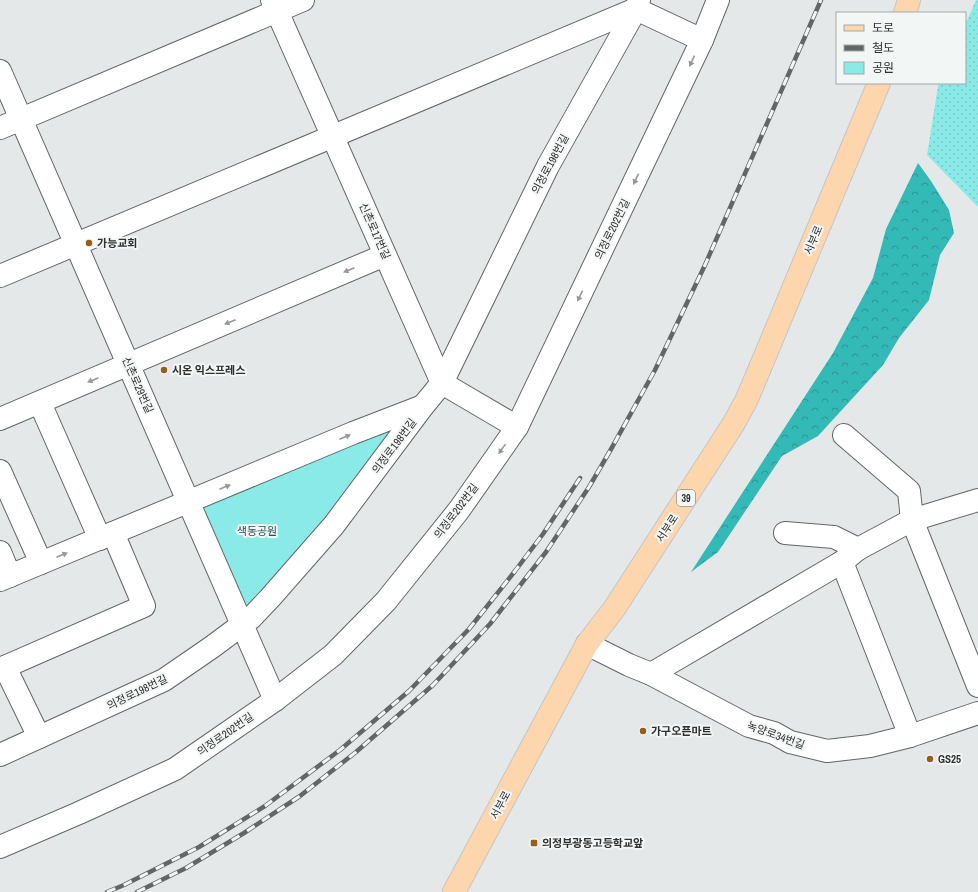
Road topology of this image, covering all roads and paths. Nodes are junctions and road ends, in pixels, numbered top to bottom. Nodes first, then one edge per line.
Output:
1 (304, 0) edge
2 (718, 0) edge
3 (909, 0) edge
4 (636, 3) edge
5 (275, 6) edge
6 (905, 12) edge
7 (702, 40) junction
8 (0, 70) edge
9 (879, 84) edge
10 (21, 119) junction
11 (0, 128) edge
12 (333, 137) junction
13 (76, 244) junction
14 (385, 255) junction
15 (0, 276) edge
16 (129, 365) junction
17 (442, 383) junction
18 (40, 402) junction
19 (423, 406) junction
20 (0, 419) edge
21 (517, 427) junction
22 (844, 435) dead end
23 (0, 471) edge
24 (978, 500) edge
25 (189, 502) junction
26 (912, 520) junction
27 (785, 533) dead end
28 (107, 536) junction
29 (0, 552) edge
30 (850, 555) junction
31 (41, 563) junction
32 (5, 578) edge
33 (242, 624) junction
34 (587, 644) junction
35 (2, 668) edge
36 (650, 674) junction
37 (978, 686) edge
38 (275, 700) junction
39 (978, 713) edge
40 (910, 736) junction
41 (39, 737) junction
42 (0, 755) edge
43 (0, 847) edge
44 (454, 892) edge

1 - 5 street
2 - 7 street, 의정로202번길
3 - 6 main road
4 - 7 street
4 - 12 street
4 - 17 street, 의정로198번길
5 - 10 street
5 - 12 street, 신촌로17번길
7 -> 21 street, 의정로202번길
8 - 10 street, 신촌로29번길
9 - 34 main road, 서부로 / 39
10 - 11 street
10 - 13 street, 신촌로29번길
12 - 13 street
12 - 14 street, 신촌로17번길
13 - 15 street
13 - 16 street, 신촌로29번길
14 -> 16 street
14 - 17 street, 신촌로17번길
16 -> 18 street
16 - 25 street, 신촌로29번길
17 - 19 street, 의정로198번길
17 - 21 street
18 - 20 street
18 - 28 street
25 -> 19 street
19 - 33 street, 의정로198번길
21 -> 38 street, 의정로202번길
22 - 26 street
23 - 31 street
24 - 26 street
25 - 28 street
25 - 33 street, 신촌로29번길
26 - 30 street
26 - 37 street
27 - 30 street
31 -> 28 street
28 - 35 street
29 - 32 street
30 - 36 street
30 - 40 street
31 - 32 street
33 - 38 street, 신촌로29번길
33 - 41 street, 의정로198번길
34 - 36 street, 녹양로34번길
34 - 44 main road, 서부로 / 39
35 - 41 street
36 - 40 street, 녹양로34번길
38 - 43 street, 의정로202번길
39 - 40 street, 녹양로34번길
41 - 42 street, 의정로198번길

